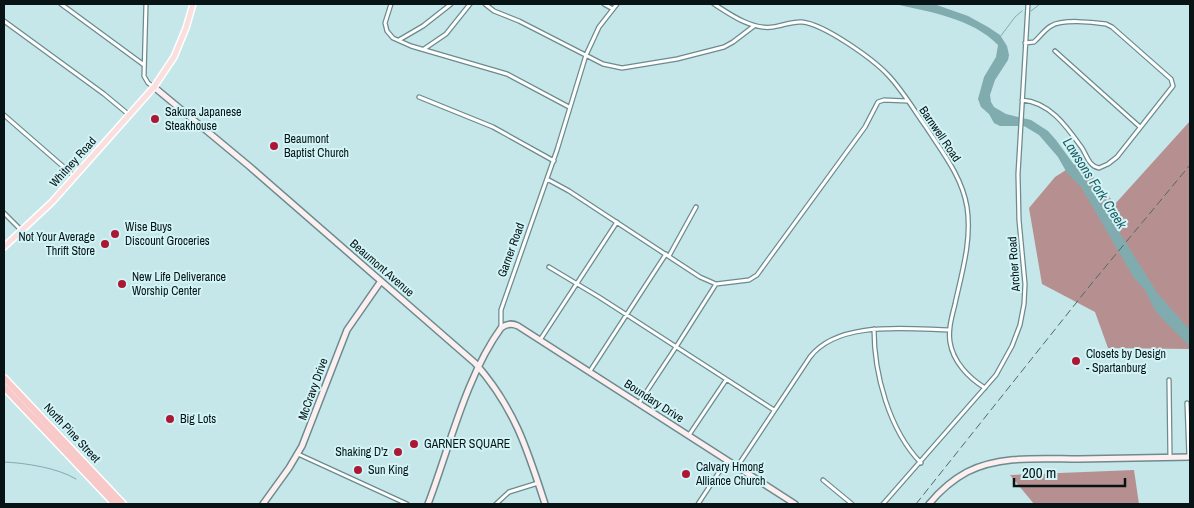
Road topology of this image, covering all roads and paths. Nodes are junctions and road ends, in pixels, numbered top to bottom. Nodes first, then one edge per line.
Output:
1 (61, 4) edge
2 (146, 4) edge
3 (193, 4) edge
4 (392, 4) edge
5 (451, 4) edge
6 (470, 4) edge
7 (485, 4) edge
8 (604, 4) edge
9 (617, 4) edge
10 (714, 4) edge
11 (1028, 4) edge
12 (613, 9) junction
13 (4, 21) edge
14 (755, 25) junction
15 (398, 40) junction
16 (1025, 43) junction
17 (423, 49) junction
18 (1055, 51) dead end
19 (586, 55) junction
20 (144, 65) junction
21 (154, 86) junction
22 (419, 97) dead end
23 (1022, 100) junction
24 (908, 101) junction
25 (569, 107) junction
26 (128, 114) junction
27 (4, 115) edge
28 (1140, 127) junction
29 (554, 161) junction
30 (74, 176) junction
31 (547, 179) junction
32 (696, 207) dead end
33 (4, 212) edge
34 (616, 222) junction
35 (21, 231) junction
36 (4, 247) edge
37 (668, 255) junction
38 (549, 267) dead end
39 (381, 281) junction
40 (577, 283) junction
41 (716, 284) junction
42 (626, 315) junction
43 (501, 328) junction
44 (874, 329) junction
45 (950, 330) junction
46 (540, 340) junction
47 (676, 348) junction
48 (479, 367) junction
49 (590, 371) junction
50 (4, 380) edge
51 (726, 380) junction
52 (1169, 380) dead end
53 (985, 388) junction
54 (639, 403) junction
55 (1187, 403) dead end
56 (774, 410) junction
57 (689, 436) junction
58 (298, 454) junction
59 (1170, 457) junction
60 (1190, 457) edge
61 (727, 460) junction
62 (921, 463) junction
63 (737, 467) junction
64 (824, 480) dead end
65 (538, 482) junction
66 (115, 504) edge
67 (123, 504) edge
68 (264, 504) edge
69 (407, 504) edge
70 (428, 504) edge
71 (496, 504) edge
72 (545, 504) edge
73 (698, 504) edge
74 (795, 504) edge
75 (852, 504) edge
76 (883, 504) edge
77 (929, 504) edge

1 - 20 street
2 - 20 street
3 - 21 main road, Whitney Road
4 - 15 street
5 - 15 street
6 - 17 street
7 - 19 street
8 - 12 street
9 - 12 street, Garner Road
10 - 14 street, Barnwell Road
11 - 16 street, Archer Road
12 - 19 street, Garner Road
13 - 26 street
14 - 19 street
14 - 24 street, Barnwell Road
15 - 17 street
16 - 23 street, Archer Road
16 - 28 street
17 - 25 street
18 - 28 street
19 - 25 street, Garner Road
20 - 21 street
21 - 26 main road, Whitney Road
21 - 39 street, Beaumont Avenue
22 - 29 street
23 - 28 street
23 - 53 street, Archer Road
24 - 41 street
24 - 45 street, Barnwell Road
25 - 29 street, Garner Road
26 - 30 main road, Whitney Road
27 - 30 street
29 - 31 street, Garner Road
30 - 35 main road, Whitney Road
31 - 34 street
31 - 43 street, Garner Road
32 - 37 street
33 - 35 street
34 - 37 street
34 - 40 street
35 - 36 main road, Whitney Road
37 - 41 street
37 - 42 street
38 - 40 street
39 - 48 street, Beaumont Avenue
39 - 58 street, McCravy Drive
40 - 42 street
40 - 46 street
41 - 47 street
42 - 47 street
42 - 49 street
43 - 46 street, Boundary Drive
43 - 48 street, Garner Road
44 - 45 street
44 - 56 street
44 - 62 street
45 - 53 street, Barnwell Road
46 - 49 street, Boundary Drive
47 - 51 street
47 - 54 street
48 - 65 street, Beaumont Avenue
48 - 70 street, Garner Road
49 - 54 street, Boundary Drive
50 - 66 highway, North Pine Street
50 - 67 highway, North Pine Street
51 - 56 street
51 - 57 street
52 - 59 street
53 - 62 street, Archer Road
54 - 57 street, Boundary Drive
55 - 60 street
56 - 63 street
57 - 61 street, Boundary Drive
58 - 68 street, McCravy Drive
58 - 69 street
59 - 60 street
59 - 77 street
61 - 63 street, Boundary Drive
61 - 73 street
62 - 76 street, Archer Road
63 - 74 street, Boundary Drive
64 - 75 street
65 - 71 street
65 - 72 street, Beaumont Avenue

